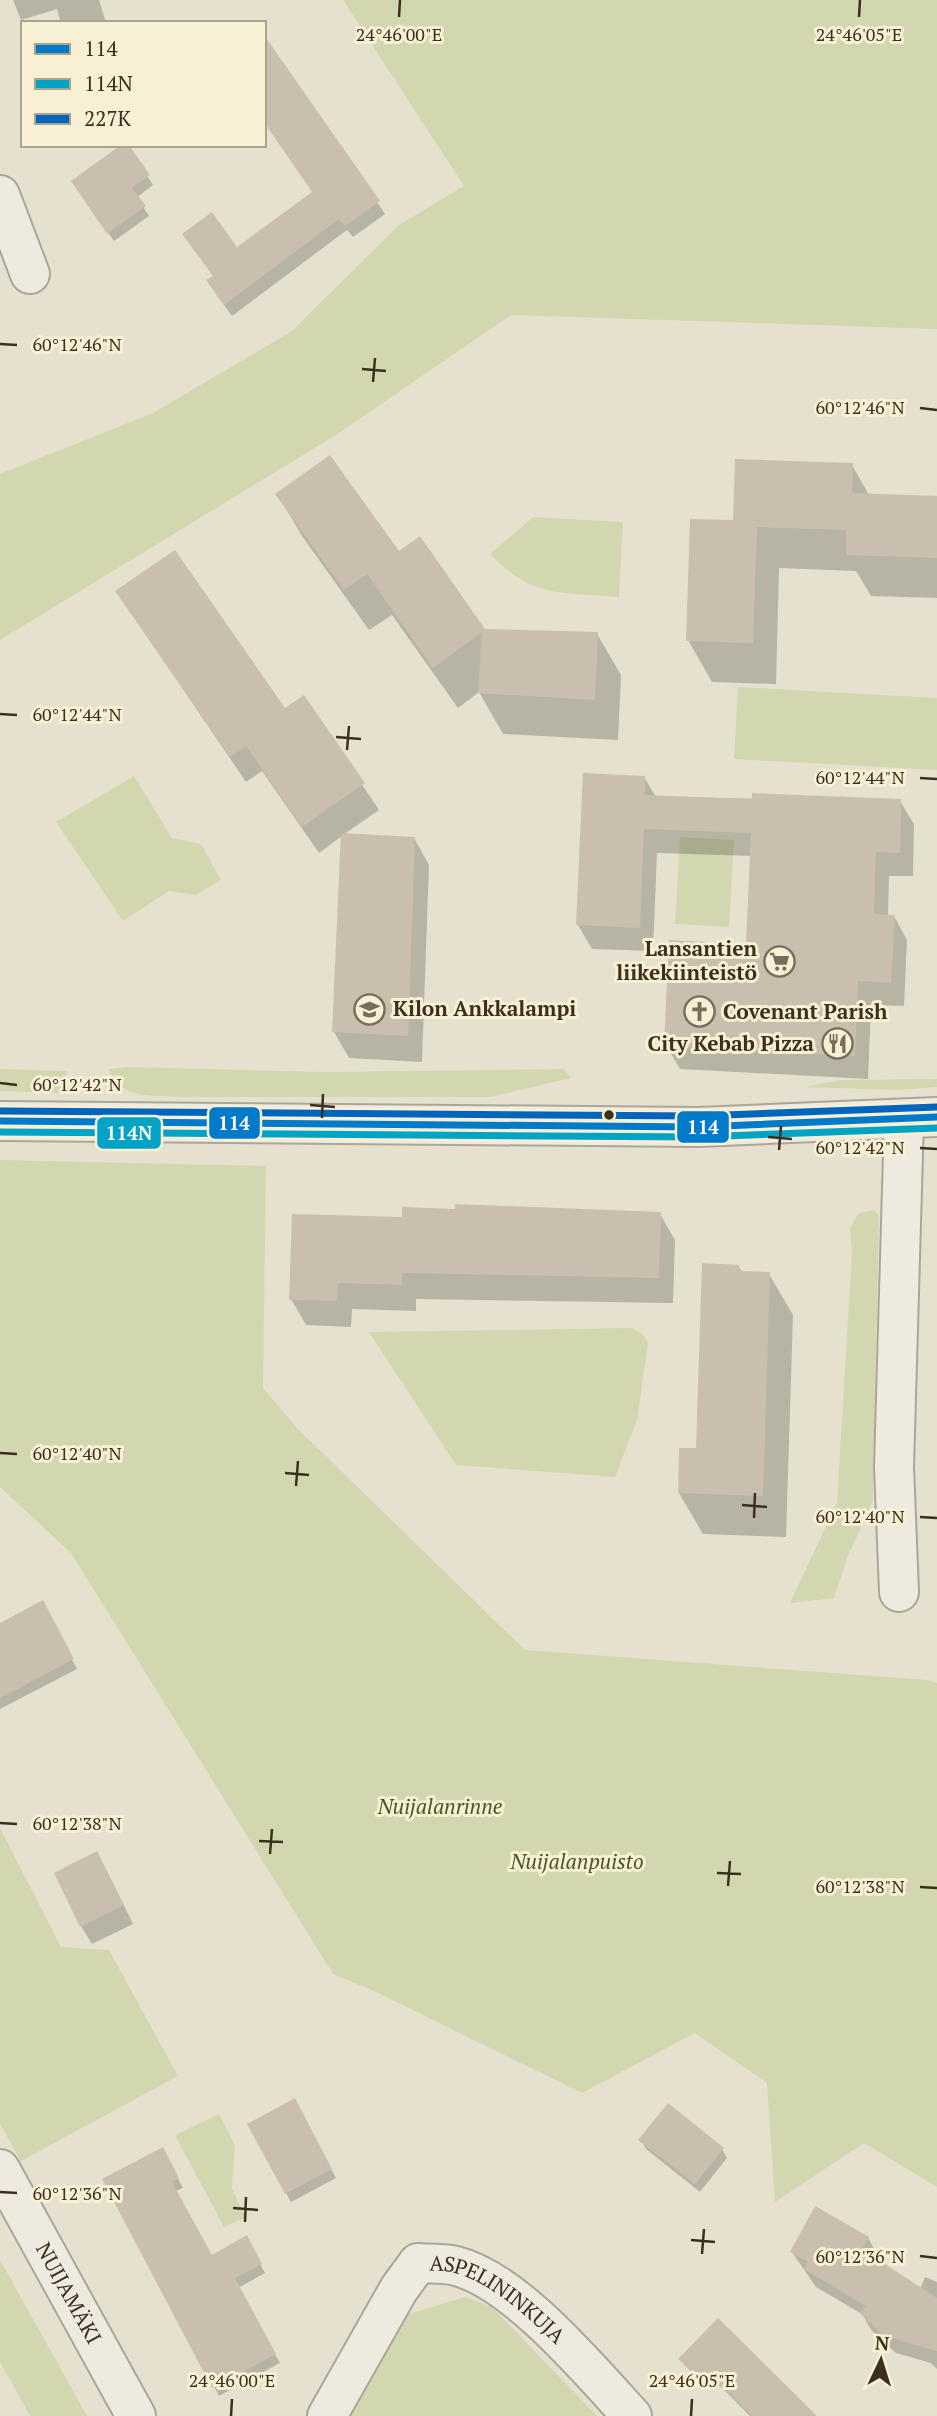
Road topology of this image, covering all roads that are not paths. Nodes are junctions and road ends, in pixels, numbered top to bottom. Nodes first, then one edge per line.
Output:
1 (0, 195) edge
2 (30, 274) dead end
3 (920, 1118) edge
4 (0, 1121) edge
5 (899, 1592) dead end
6 (0, 2169) edge
7 (136, 2416) edge
8 (327, 2416) edge
9 (632, 2416) edge

1 - 2 street
3 - 4 street
3 - 5 street
6 - 7 street, NUIJAMÄKI
8 - 9 street, ASPELININKUJA

